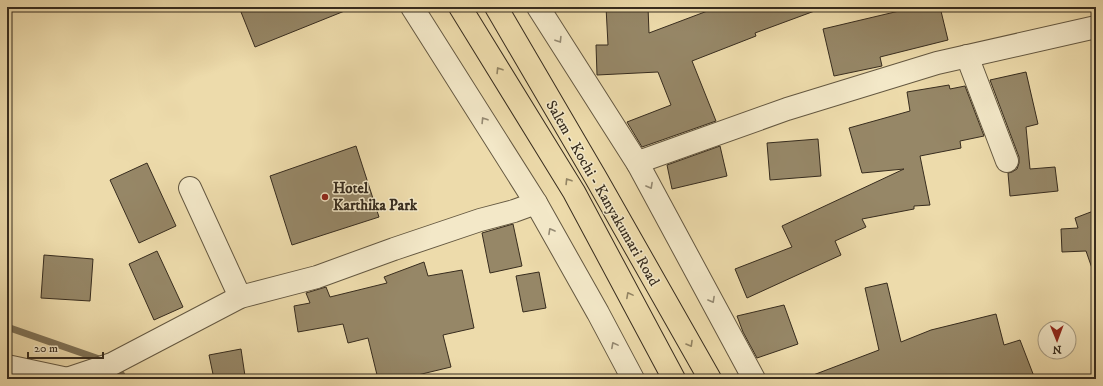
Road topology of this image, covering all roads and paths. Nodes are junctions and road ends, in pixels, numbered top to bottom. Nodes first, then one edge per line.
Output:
1 (412, 7) edge
2 (460, 7) edge
3 (496, 7) edge
4 (544, 8) edge
5 (1096, 27) edge
6 (967, 56) junction
7 (1007, 161) dead end
8 (638, 164) junction
9 (190, 188) dead end
10 (536, 203) junction
11 (240, 297) junction
12 (7, 366) edge
13 (68, 379) edge
14 (633, 379) edge
15 (674, 379) edge
16 (710, 379) edge
17 (754, 379) edge

10 -> 1 street
15 -> 2 highway, Salem - Kochi - Kanyakumari Road
3 -> 16 highway, Salem - Kochi - Kanyakumari Road
4 -> 8 street
5 - 6 street
6 - 7 street
6 - 8 street
8 -> 17 street
9 - 11 street
10 - 11 street
14 -> 10 street
11 - 13 street
12 - 13 street

